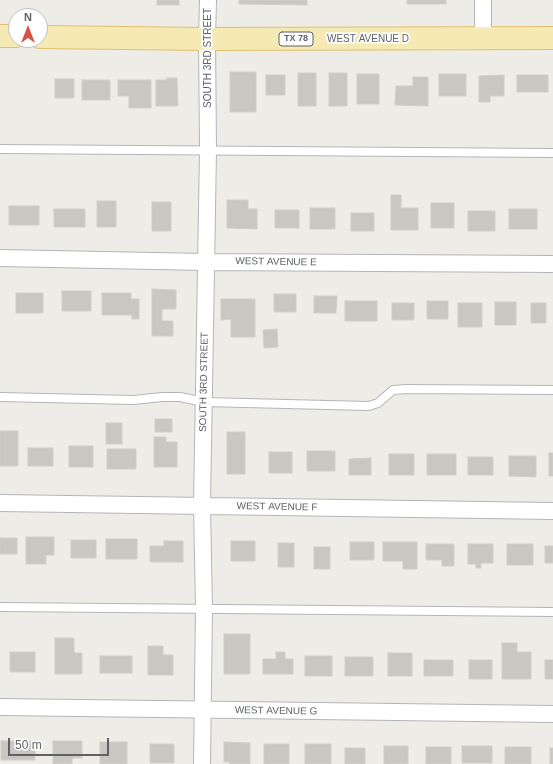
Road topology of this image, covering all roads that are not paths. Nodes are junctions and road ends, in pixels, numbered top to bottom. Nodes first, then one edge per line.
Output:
1 (208, 0) edge
2 (483, 0) edge
3 (48, 37) edge
4 (483, 38) junction
5 (553, 38) edge
6 (207, 39) junction
7 (0, 150) edge
8 (208, 150) junction
9 (553, 153) edge
10 (0, 258) edge
11 (206, 262) junction
12 (553, 264) edge
13 (553, 390) edge
14 (0, 398) edge
15 (204, 402) junction
16 (0, 503) edge
17 (202, 505) junction
18 (553, 512) edge
19 (0, 607) edge
20 (204, 608) junction
21 (553, 612) edge
22 (0, 707) edge
23 (202, 709) junction
24 (553, 714) edge
25 (202, 764) edge

1 - 6 street, SOUTH 3RD STREET
2 - 4 street
3 - 6 main road, WEST AVENUE D / TX 78
4 - 5 main road, WEST AVENUE D / TX 78
4 - 6 main road, WEST AVENUE D / TX 78
6 - 8 street, SOUTH 3RD STREET
7 - 8 lane
8 - 9 lane
8 - 11 street, SOUTH 3RD STREET
10 - 11 street, WEST AVENUE E
11 - 12 street, WEST AVENUE E
11 - 15 street, SOUTH 3RD STREET
13 - 15 lane
14 - 15 lane
15 - 17 street, SOUTH 3RD STREET
16 - 17 street, WEST AVENUE F
17 - 18 street, WEST AVENUE F
17 - 20 street, SOUTH 3RD STREET
19 - 20 lane
20 - 21 lane
20 - 23 street, SOUTH 3RD STREET
22 - 23 street, WEST AVENUE G
23 - 24 street, WEST AVENUE G
23 - 25 street, SOUTH 3RD STREET

